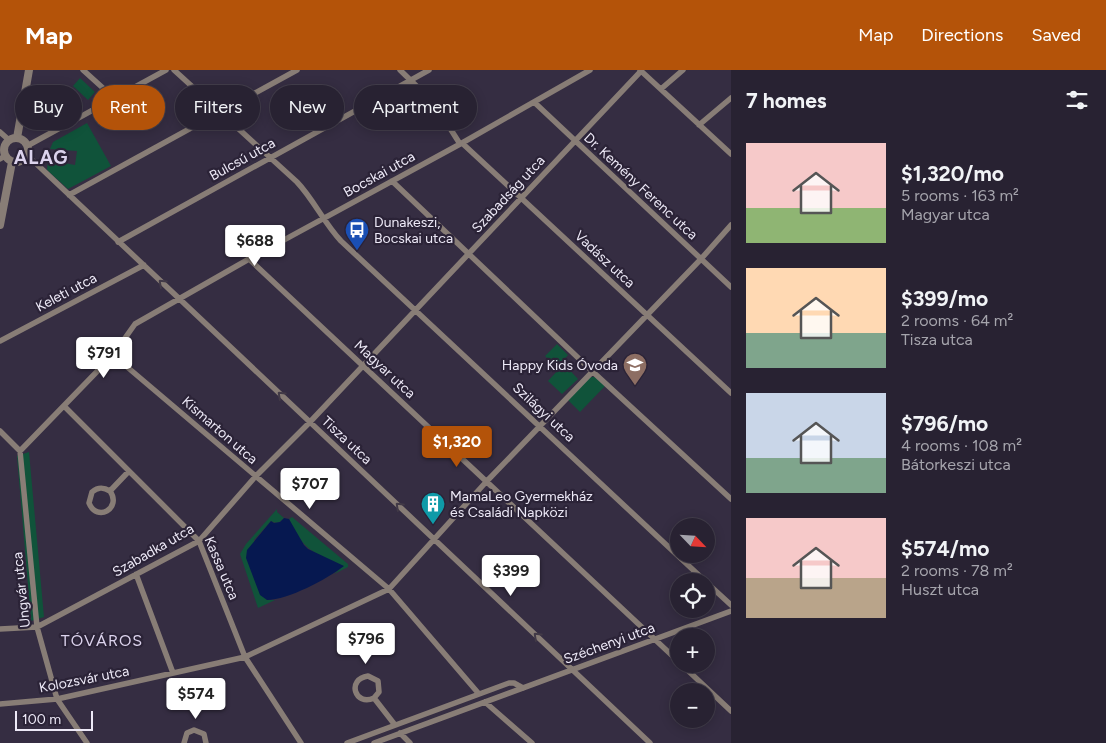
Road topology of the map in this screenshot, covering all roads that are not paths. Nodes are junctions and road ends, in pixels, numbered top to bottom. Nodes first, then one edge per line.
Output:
1 (29, 70) edge
2 (83, 70) edge
3 (166, 70) edge
4 (174, 70) edge
5 (297, 70) edge
6 (400, 70) edge
7 (429, 70) edge
8 (590, 70) edge
9 (641, 70) edge
10 (683, 70) edge
11 (411, 80) junction
12 (100, 85) edge
13 (138, 85) edge
14 (190, 85) edge
15 (661, 89) junction
16 (260, 90) edge
17 (731, 98) edge
18 (534, 102) junction
19 (92, 110) edge
20 (699, 125) junction
21 (188, 130) edge
22 (239, 130) edge
23 (0, 132) edge
24 (13, 139) junction
25 (575, 141) junction
26 (461, 143) junction
27 (28, 146) junction
28 (731, 154) edge
29 (27, 156) junction
30 (2, 157) edge
31 (271, 158) junction
32 (12, 162) junction
33 (392, 181) junction
34 (69, 195) junction
35 (521, 198) junction
36 (323, 219) junction
37 (0, 225) edge
38 (731, 225) edge
39 (118, 242) junction
40 (468, 254) junction
41 (249, 259) junction
42 (701, 259) junction
43 (144, 266) junction
44 (731, 287) edge
45 (179, 299) junction
46 (416, 310) junction
47 (647, 315) junction
48 (0, 341) edge
49 (113, 355) junction
50 (363, 366) junction
51 (592, 371) junction
52 (731, 393) edge
53 (64, 406) junction
54 (310, 422) junction
55 (540, 426) junction
56 (0, 431) edge
57 (20, 451) junction
58 (129, 471) junction
59 (255, 477) junction
60 (486, 482) junction
61 (110, 491) junction
62 (731, 499) edge
63 (434, 540) junction
64 (200, 541) junction
65 (696, 573) edge
66 (136, 574) junction
67 (388, 589) junction
68 (715, 590) edge
69 (731, 605) edge
70 (731, 611) edge
71 (37, 627) junction
72 (0, 630) edge
73 (654, 639) junction
74 (670, 654) edge
75 (245, 657) junction
76 (572, 670) junction
77 (173, 673) junction
78 (691, 673) edge
79 (523, 688) junction
80 (479, 694) junction
81 (374, 698) junction
82 (57, 699) junction
83 (485, 702) junction
84 (0, 704) edge
85 (731, 711) edge
86 (396, 725) junction
87 (400, 734) junction
88 (87, 743) edge
89 (184, 743) edge
90 (206, 743) edge
91 (301, 743) edge
92 (347, 743) edge
93 (374, 743) edge
94 (410, 743) edge
95 (532, 743) edge
96 (650, 743) edge

1 - 24 street
2 - 12 street
3 - 13 street
4 - 14 street, Szilágyi utca
5 - 16 street
6 - 11 street, Vadász utca
7 - 11 street, Bulcsú utca
8 - 18 street, Bocskai utca
9 - 15 street
9 - 25 street, Szabadság utca
10 - 15 street
11 - 26 street, Vadász utca
11 - 31 street, Bulcsú utca
15 - 20 street
17 - 20 street
18 - 25 street, Dr. Kemény Ferenc utca
18 - 26 street, Bocskai utca
19 - 27 street
20 - 28 street
21 - 34 street
22 - 31 street, Szilágyi utca
23 - 24 street
24 - 27 street
24 - 30 street
25 - 35 street, Szabadság utca
25 - 42 street, Dr. Kemény Ferenc utca
26 - 33 street, Bocskai utca
26 - 35 street, Vadász utca
27 - 29 street
29 - 32 street
29 - 34 street, Tisza utca
30 - 32 street
31 - 36 street, Szilágyi utca
31 - 39 street, Bulcsú utca
32 - 37 street
33 - 36 street, Bocskai utca
33 - 40 street
34 - 39 street, Tisza utca
35 - 40 street, Szabadság utca
35 - 47 street, Vadász utca
36 - 41 street, Bocskai utca
36 - 46 street, Szilágyi utca
38 - 42 street, Kolozsvár utca
39 - 43 street, Tisza utca
40 - 46 street, Szabadság utca
40 - 51 street
41 - 45 street, Bocskai utca
41 - 50 street, Magyar utca
42 - 44 street, Dr. Kemény Ferenc utca
42 - 47 street, Kolozsvár utca
45 -> 43 street, Tisza utca
43 - 48 street, Keleti utca
45 - 49 street, Bocskai utca
54 -> 45 street, Tisza utca
46 - 50 street, Szabadság utca
46 - 55 street, Szilágyi utca
47 - 51 street, Kolozsvár utca
47 - 52 street, Vadász utca
49 - 53 street, Bocskai utca
49 - 59 street, Kismarton utca
50 - 54 street, Szabadság utca
50 - 60 street, Magyar utca
51 - 55 street, Kolozsvár utca
51 - 62 street
53 - 57 street, Bocskai utca
53 - 58 street, Kassa utca
54 - 59 street, Szabadka utca
63 -> 54 street, Tisza utca
55 - 60 street, Kolozsvár utca
55 - 65 street, Szilágyi utca
56 - 57 street
57 - 71 street, Ungvár utca
58 - 61 street
58 - 64 street, Kassa utca
59 - 64 street, Szabadka utca
59 - 67 street, Kismarton utca
60 - 63 street, Kolozsvár utca
60 - 73 street, Magyar utca
61 - 61 street
63 - 67 street, Kolozsvár utca
76 -> 63 street, Tisza utca
64 - 66 street, Szabadka utca
64 - 75 street, Kassa utca
66 - 71 street, Szabadka utca
66 - 77 street
67 - 75 street, Kolozsvár utca
67 - 80 street, Kismarton utca
68 - 69 street, Szilágyi utca
70 - 73 street, Széchenyi utca
71 - 72 street, Szabadka utca
71 - 82 street, Ungvár utca
73 - 74 street, Magyar utca
73 - 76 street, Széchenyi utca
75 - 77 street, Kolozsvár utca
75 - 91 street, Kassa utca
76 - 79 street, Széchenyi utca
76 - 96 street, Tisza utca
77 - 82 street, Kolozsvár utca
78 - 85 street, Magyar utca
79 - 80 street, Széchenyi utca
79 - 83 street, Széchenyi utca
80 - 86 street, Széchenyi utca
81 - 81 street
81 - 86 street
82 - 84 street, Kolozsvár utca
82 - 88 street, Ungvár utca
83 - 87 street, Széchenyi utca
83 - 95 street
86 - 92 street, Széchenyi utca
87 - 93 street, Széchenyi utca
87 - 94 street
89 - 90 street

